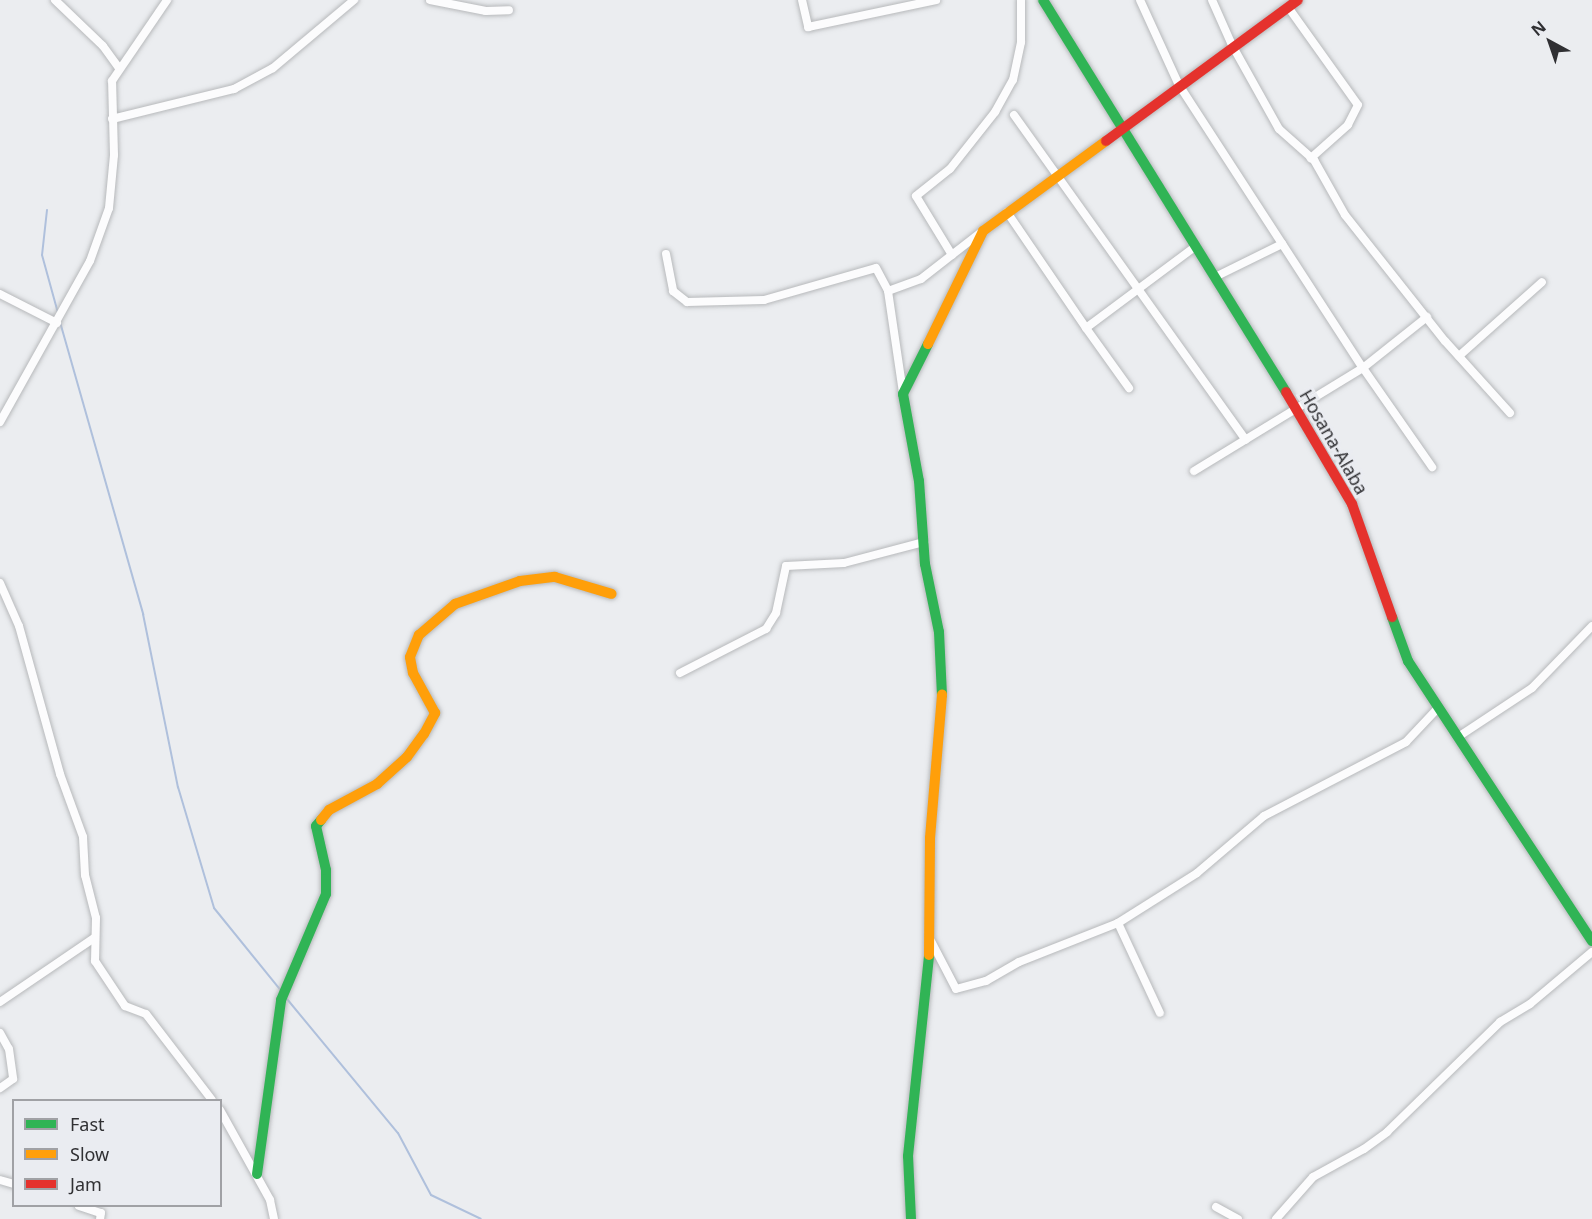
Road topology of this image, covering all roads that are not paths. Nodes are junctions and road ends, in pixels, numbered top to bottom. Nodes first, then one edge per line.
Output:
1 (55, 0) edge
2 (167, 0) edge
3 (354, 0) edge
4 (430, 0) edge
5 (802, 0) edge
6 (936, 0) edge
7 (1021, 0) edge
8 (1043, 0) edge
9 (1140, 0) edge
10 (1212, 0) edge
11 (1298, 0) edge
12 (1288, 7) junction
13 (509, 10) dead end
14 (1232, 45) junction
15 (119, 68) junction
16 (1179, 85) junction
17 (1014, 115) dead end
18 (112, 119) junction
19 (1124, 127) junction
20 (1311, 158) junction
21 (1059, 174) junction
22 (1007, 213) junction
23 (982, 231) junction
24 (1282, 244) junction
25 (1196, 246) junction
26 (666, 254) dead end
27 (952, 255) junction
28 (1215, 277) junction
29 (1542, 282) dead end
30 (1139, 288) junction
31 (888, 291) junction
32 (0, 294) edge
33 (1427, 317) junction
34 (57, 322) junction
35 (1086, 328) junction
36 (1459, 356) junction
37 (1363, 368) junction
38 (1129, 388) dead end
39 (903, 394) junction
40 (1297, 410) junction
41 (1510, 413) dead end
42 (0, 422) edge
43 (1246, 440) junction
44 (1432, 467) dead end
45 (1194, 471) dead end
46 (924, 542) junction
47 (0, 583) edge
48 (612, 594) dead end
49 (1592, 626) edge
50 (680, 673) dead end
51 (1438, 708) junction
52 (1458, 737) junction
53 (1118, 923) junction
54 (930, 937) junction
55 (94, 938) junction
56 (1592, 941) edge
57 (1592, 952) edge
58 (0, 1002) edge
59 (1160, 1013) dead end
60 (0, 1033) edge
61 (0, 1088) edge
62 (210, 1099) edge
63 (222, 1113) edge
64 (257, 1174) junction
65 (82, 1207) edge
66 (1216, 1207) dead end
67 (100, 1219) edge
68 (274, 1219) edge
69 (911, 1219) edge
70 (1238, 1219) edge
71 (1276, 1219) edge

1 - 15 street
2 - 15 street
3 - 18 street
4 - 13 street
5 - 6 street
7 - 27 street
8 - 19 street, Hosana-Alaba
9 - 16 street
10 - 14 street
11 - 12 street
12 - 14 street
12 - 20 street
14 - 16 street
14 - 20 street
15 - 18 street
16 - 19 street
16 - 24 street
17 - 21 street
18 - 34 street
19 - 21 street
19 - 25 street, Hosana-Alaba
20 - 33 street
21 - 22 street
21 - 30 street
22 - 23 street
22 - 35 street
23 - 27 street
23 - 39 street
24 - 28 street
24 - 37 street
25 - 28 street, Hosana-Alaba
25 - 30 street
26 - 31 street
27 - 31 street
28 - 40 street, Hosana-Alaba
29 - 36 street
30 - 35 street
30 - 43 street
31 - 39 street
32 - 34 street
33 - 36 street
33 - 37 street
34 - 42 street
35 - 38 street
36 - 41 street
37 - 40 street
37 - 44 street
39 - 46 street
40 - 43 street
40 - 51 street, Hosana-Alaba
43 - 45 street
46 - 50 street
46 - 54 street
47 - 55 street
48 - 64 street
49 - 52 street
51 - 52 street, Hosana-Alaba
51 - 53 street
52 - 56 street, Hosana-Alaba
53 - 54 street
53 - 59 street
54 - 69 street
55 - 58 street
55 - 62 street
57 - 71 street
60 - 61 street
63 - 64 street
64 - 68 street
65 - 67 street
66 - 70 street

